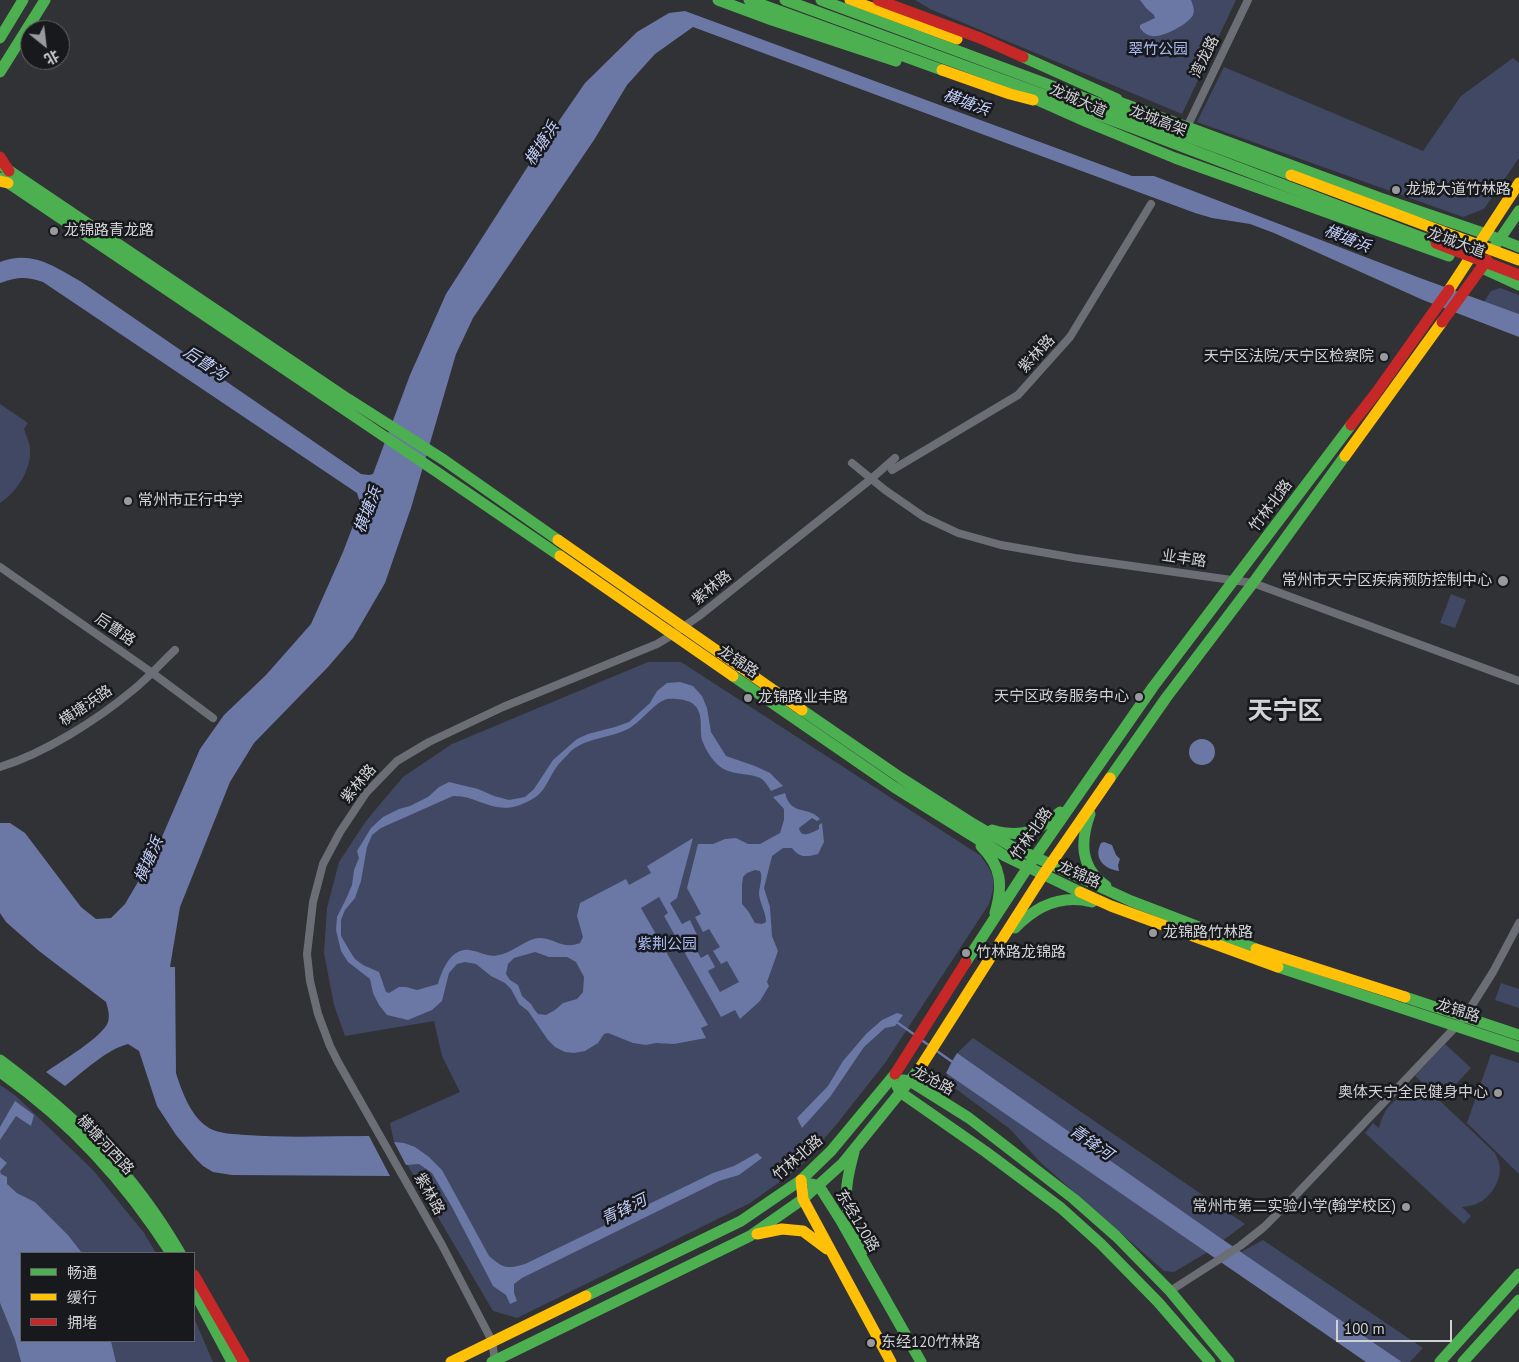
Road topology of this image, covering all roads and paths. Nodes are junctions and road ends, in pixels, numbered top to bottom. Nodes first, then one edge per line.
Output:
1 (23, 0) edge
2 (45, 0) edge
3 (718, 0) edge
4 (749, 0) edge
5 (766, 0) edge
6 (785, 0) edge
7 (821, 0) edge
8 (836, 0) edge
9 (850, 0) edge
10 (878, 0) edge
11 (1248, 0) edge
12 (0, 38) edge
13 (0, 72) edge
14 (1137, 113) junction
15 (1087, 122) junction
16 (1131, 127) junction
17 (1187, 127) junction
18 (0, 157) edge
19 (3, 175) edge
20 (1519, 183) edge
21 (1151, 204) dead end
22 (1519, 211) edge
23 (1486, 234) junction
24 (1500, 239) junction
25 (1519, 246) edge
26 (1519, 260) edge
27 (1466, 262) junction
28 (1482, 268) junction
29 (1519, 276) edge
30 (1519, 283) edge
31 (894, 458) dead end
32 (852, 463) dead end
33 (892, 470) dead end
34 (871, 479) junction
35 (0, 567) edge
36 (1234, 579) junction
37 (1253, 583) junction
38 (683, 628) junction
39 (672, 635) junction
40 (176, 650) dead end
41 (151, 672) junction
42 (1519, 681) edge
43 (213, 718) dead end
44 (0, 767) edge
45 (1082, 789) junction
46 (1097, 798) junction
47 (965, 825) junction
48 (1035, 857) junction
49 (1051, 864) junction
50 (1028, 867) junction
51 (1043, 875) junction
52 (1131, 901) junction
53 (1111, 906) junction
54 (1519, 923) edge
55 (990, 925) junction
56 (994, 952) junction
57 (1464, 1018) junction
58 (1455, 1026) junction
59 (1519, 1035) edge
60 (1519, 1047) edge
61 (0, 1060) edge
62 (0, 1072) edge
63 (891, 1079) junction
64 (910, 1081) junction
65 (26, 1085) junction
66 (900, 1092) junction
67 (45, 1100) junction
68 (855, 1148) junction
69 (801, 1180) junction
70 (819, 1186) junction
71 (803, 1199) junction
72 (170, 1252) edge
73 (179, 1252) edge
74 (714, 1253) junction
75 (833, 1255) junction
76 (1519, 1274) edge
77 (195, 1277) edge
78 (1170, 1291) junction
79 (195, 1293) edge
80 (1519, 1300) edge
81 (900, 1326) junction
82 (492, 1341) junction
83 (511, 1358) edge
84 (232, 1362) edge
85 (244, 1362) edge
86 (451, 1362) edge
87 (494, 1362) edge
88 (891, 1362) edge
89 (921, 1362) edge
90 (1210, 1362) edge
91 (1229, 1362) edge
92 (1440, 1362) edge
93 (1463, 1362) edge

1 - 12 main road
2 - 13 main road
3 - 15 main road
4 - 16 main road, bridge
5 - 15 main road, 龙城大道
6 - 16 main road, 龙城高架, bridge
7 - 14 main road, 龙城高架, bridge
8 - 14 main road, 龙城大道
9 - 14 main road, bridge
10 - 14 main road
11 - 17 street, 湾龙路
14 - 17 main road, 龙城大道
14 - 26 main road, 龙城高架, bridge
15 - 27 main road, 龙城大道
16 - 29 main road, 龙城高架, bridge
17 - 23 main road, 龙城大道
18 - 19 main road
19 - 38 main road, 龙锦路
19 - 39 main road, 龙锦路
20 - 23 main road, 竹林北路
21 - 33 street, 紫林路
22 - 24 main road, 竹林北路
23 - 24 main road, 龙城大道
23 - 27 main road, 竹林北路
24 - 25 main road, 龙城大道
24 - 28 main road, 竹林北路
27 - 28 main road, 龙城大道
27 - 36 main road, 竹林北路
28 - 30 main road, 龙城大道
28 - 37 main road, 竹林北路
31 - 34 street, 紫林路
32 - 34 street, 业丰路
34 - 36 street, 业丰路
34 - 38 street, 紫林路
35 - 41 street, 后曹路
36 - 37 street, 业丰路
36 - 45 main road, 竹林北路
37 - 42 street, 业丰路
37 - 46 main road, 竹林北路
38 - 39 street, 紫林路
38 - 47 main road, 龙锦路
39 - 47 main road, 龙锦路
39 - 82 street, 紫林路
40 - 41 street, 横塘浜路
41 - 43 street, 后曹路
41 - 44 street, 横塘浜路
45 - 47 main road
45 - 48 main road, 竹林北路
46 - 49 main road, 竹林北路
46 - 52 main road
47 - 48 main road, 龙锦路
47 - 50 main road, 龙锦路
47 - 55 main road
48 - 49 main road, 龙锦路
48 - 50 main road, 竹林北路
49 - 51 main road, 竹林北路
49 - 52 main road, 龙锦路
50 - 51 main road, 龙锦路
50 - 55 main road, 竹林北路
51 - 53 main road, 龙锦路
51 - 56 main road, 竹林北路
52 - 57 main road, 龙锦路
53 - 56 main road
53 - 58 main road, 龙锦路
54 - 57 street
55 - 63 main road, 竹林北路
56 - 64 main road, 竹林北路
57 - 58 street
57 - 59 main road, 龙锦路
58 - 60 main road, 龙锦路
58 - 78 street
61 - 65 main road
62 - 65 main road
63 - 64 main road, 龙沧路
63 - 66 main road, 龙沧路
63 - 69 main road, 竹林北路
64 - 66 main road, 竹林北路
64 - 78 main road, 龙沧路
65 - 67 main road
66 - 68 main road, 竹林北路
66 - 90 main road, 龙沧路
67 - 72 main road, 横塘河西路
67 - 73 main road, 横塘河西路
68 - 70 main road, 竹林北路
68 - 81 main road
69 - 70 main road, 东经120路
69 - 71 main road
69 - 82 main road, 竹林北路
70 - 71 main road, 竹林北路
70 - 81 main road, 东经120路
71 - 74 main road, 竹林北路
71 - 75 main road
74 - 75 main road
74 - 83 main road, 竹林北路
75 - 88 main road
76 - 92 main road
77 - 85 main road
78 - 91 main road, 龙沧路
79 - 84 main road
80 - 93 main road
81 - 89 main road, 东经120路
82 - 83 main road
82 - 86 main road, 竹林北路
82 - 87 street, 紫林路
83 - 87 main road, 竹林北路

